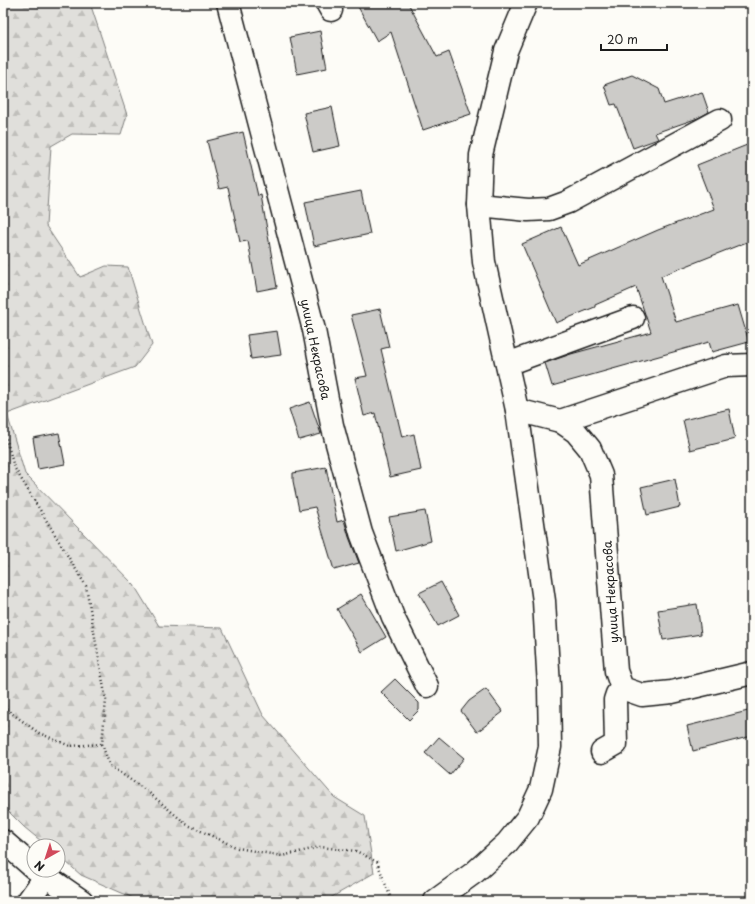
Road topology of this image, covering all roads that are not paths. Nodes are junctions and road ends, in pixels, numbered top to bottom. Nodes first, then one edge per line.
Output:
1 (228, 3) edge
2 (526, 3) edge
3 (720, 120) dead end
4 (479, 205) junction
5 (633, 318) dead end
6 (507, 364) junction
7 (752, 365) edge
8 (518, 410) junction
9 (560, 421) junction
10 (752, 673) edge
11 (427, 686) dead end
12 (622, 688) junction
13 (602, 752) dead end
14 (3, 841) edge
15 (26, 860) edge
16 (36, 878) edge
17 (49, 878) edge
18 (28, 901) edge
19 (82, 901) edge
20 (435, 901) edge

1 - 11 street, улица Некрасова
2 - 4 street
3 - 4 street
4 - 6 street
5 - 6 street
6 - 8 street
7 - 9 street
8 - 9 street, улица Некрасова
8 - 20 street
9 - 12 street, улица Некрасова
10 - 12 street
12 - 13 street
14 - 15 street
16 - 18 street
17 - 19 street

